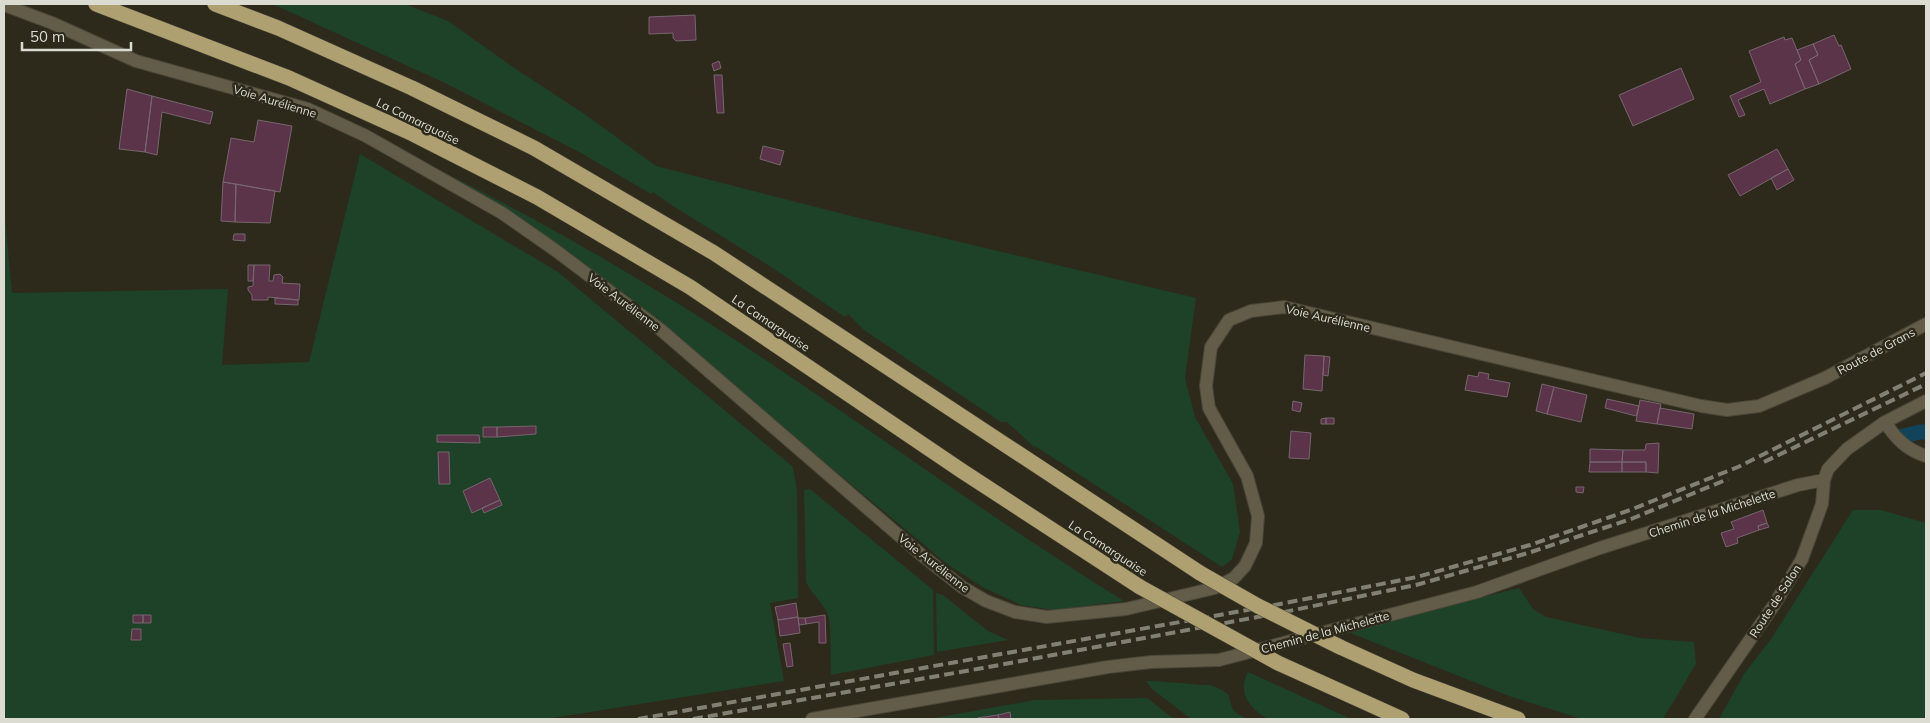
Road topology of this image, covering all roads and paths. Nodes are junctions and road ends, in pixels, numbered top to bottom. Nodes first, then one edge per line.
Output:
1 (96, 4) edge
2 (215, 4) edge
3 (4, 5) edge
4 (1926, 324) edge
5 (1825, 378) joint
6 (1926, 401) edge
7 (1885, 422) junction
8 (1926, 456) edge
9 (1826, 475) junction
10 (812, 719) edge
11 (1402, 719) edge
12 (1518, 719) edge
13 (1695, 719) edge

1 - 11 highway, La Camarguaise, bridge
2 - 12 highway, bridge
3 - 5 street, Voie Aurélienne
4 - 5 street, Route de Grans
6 - 7 street
7 - 8 street
7 - 9 street
9 - 10 street, Chemin de la Michelette
9 - 13 street, Route de Salon

